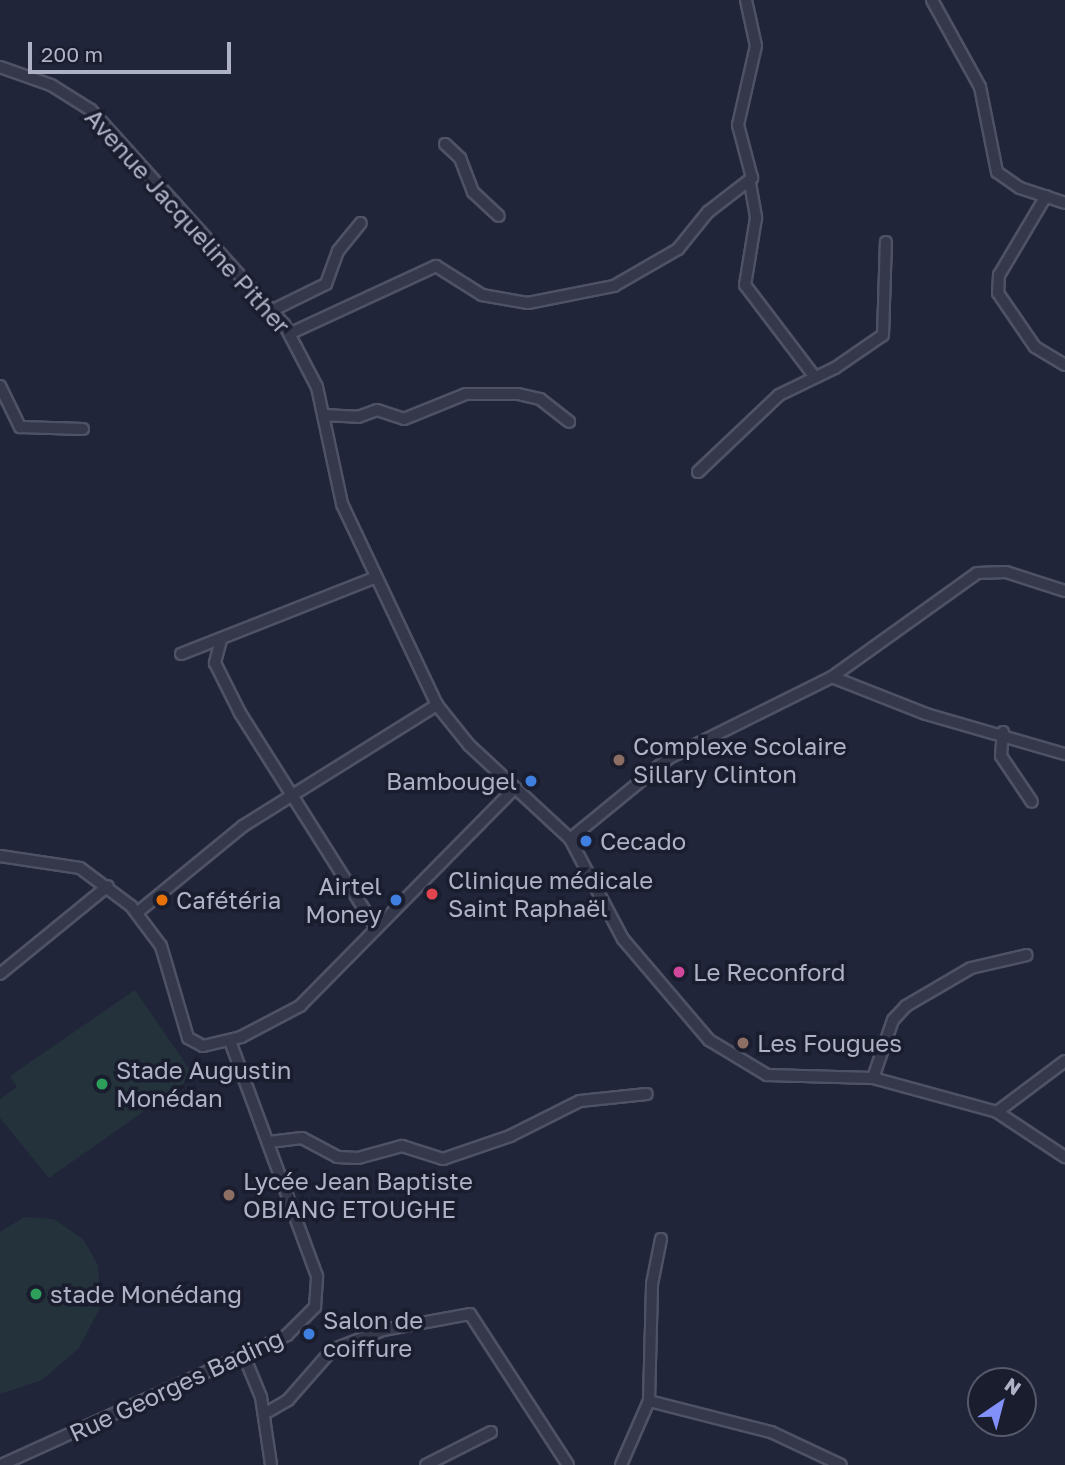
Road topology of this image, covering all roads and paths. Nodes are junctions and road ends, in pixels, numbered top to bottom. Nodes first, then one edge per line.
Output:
1 (746, 0) edge
2 (932, 0) edge
3 (0, 67) edge
4 (445, 144) dead end
5 (750, 183) junction
6 (1046, 197) junction
7 (1065, 203) edge
8 (499, 216) dead end
9 (361, 223) dead end
10 (887, 242) dead end
11 (273, 310) junction
12 (290, 333) junction
13 (1065, 365) edge
14 (814, 376) junction
15 (0, 386) edge
16 (323, 415) junction
17 (569, 422) dead end
18 (83, 429) dead end
19 (698, 472) dead end
20 (374, 578) junction
21 (1065, 591) edge
22 (221, 640) junction
23 (181, 654) dead end
24 (832, 677) junction
25 (437, 705) junction
26 (1003, 732) junction
27 (1065, 754) edge
28 (514, 789) junction
29 (293, 797) junction
30 (1032, 802) dead end
31 (570, 839) junction
32 (0, 856) edge
33 (108, 886) junction
34 (138, 912) junction
35 (376, 928) junction
36 (1027, 955) dead end
37 (0, 974) edge
38 (230, 1041) junction
39 (1065, 1061) edge
40 (873, 1078) junction
41 (647, 1094) dead end
42 (997, 1112) junction
43 (269, 1142) junction
44 (1065, 1157) edge
45 (661, 1239) dead end
46 (244, 1356) junction
47 (649, 1401) junction
48 (264, 1414) junction
49 (491, 1432) dead end
50 (1, 1465) edge
51 (271, 1465) edge
52 (426, 1465) edge
53 (568, 1465) edge
54 (621, 1465) edge
55 (841, 1465) edge

1 - 5 street
2 - 6 street
3 - 11 street, Avenue Jacqueline Pither
4 - 8 street
5 - 12 street
5 - 14 street
6 - 7 street
6 - 13 street
9 - 11 street
10 - 14 street
11 - 12 street, Avenue Jacqueline Pither
12 - 16 street, Avenue Jacqueline Pither
14 - 19 street
15 - 18 street
16 - 17 street
16 - 20 street, Avenue Jacqueline Pither
20 - 22 street
20 - 25 street, Avenue Jacqueline Pither
21 - 24 street
22 - 23 street
22 - 29 street
24 - 26 street
24 - 31 street
25 - 28 street, Avenue Jacqueline Pither
25 - 29 street
26 - 27 street
26 - 30 street
28 - 31 street, Avenue Jacqueline Pither
28 - 35 street
29 - 34 street
29 - 35 street
31 - 40 street, Avenue Jacqueline Pither
32 - 33 street
33 - 34 street
33 - 37 street
34 - 38 street
35 - 38 street
36 - 40 street
38 - 43 street, Rue Georges Bading
39 - 42 street
40 - 42 street, Avenue Jacqueline Pither
41 - 43 street
42 - 44 street, Avenue Jacqueline Pither
43 - 46 street, Rue Georges Bading
45 - 47 street
46 - 48 street
46 - 50 street, Rue Georges Bading
47 - 54 street
47 - 55 street
48 - 51 street
48 - 53 street
49 - 52 street

